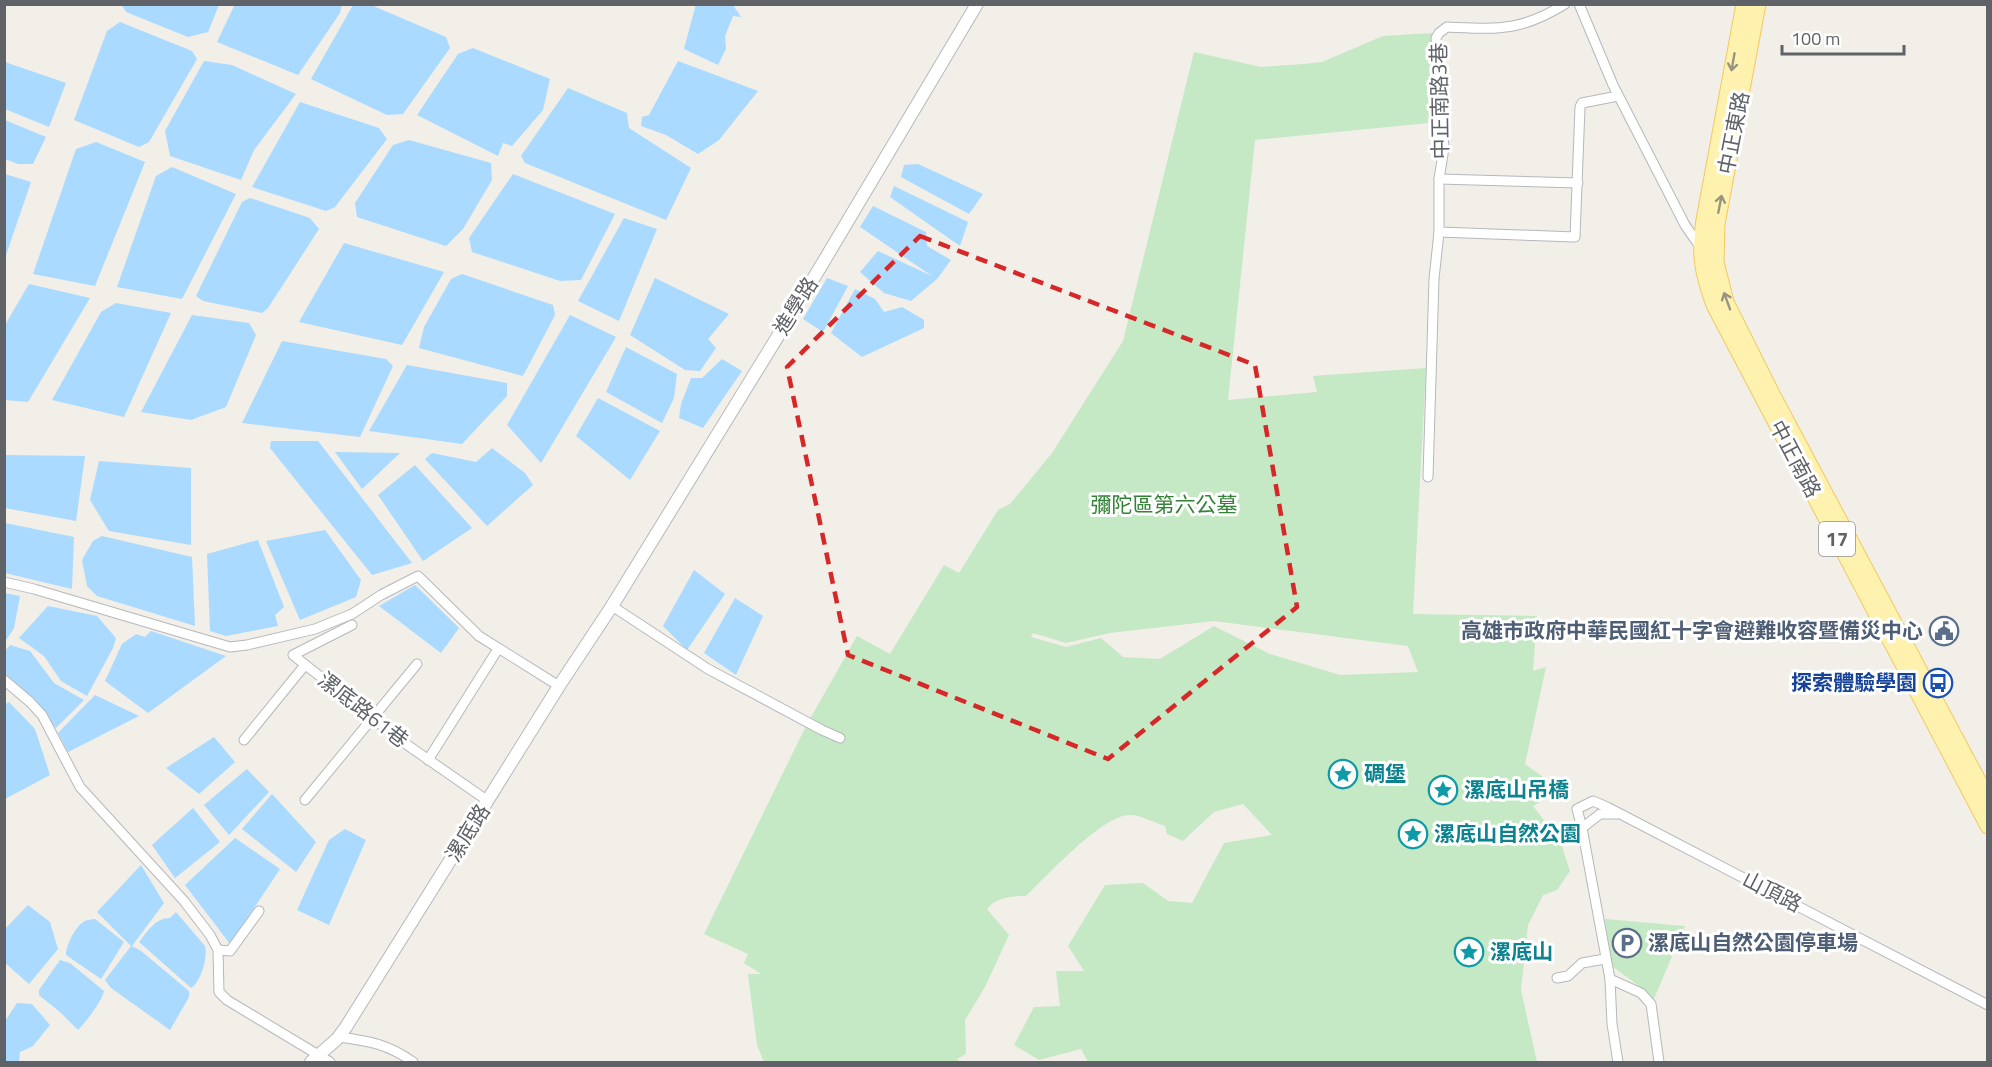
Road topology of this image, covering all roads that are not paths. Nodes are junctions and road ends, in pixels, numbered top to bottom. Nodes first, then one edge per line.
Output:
1 (977, 4) edge
2 (1565, 4) edge
3 (1579, 4) edge
4 (1744, 4) edge
5 (1758, 4) edge
6 (1618, 96) junction
7 (1439, 178) junction
8 (1578, 183) junction
9 (1439, 232) junction
10 (1700, 248) junction
11 (1716, 262) junction
12 (1428, 477) dead end
13 (4, 582) edge
14 (612, 606) junction
15 (351, 625) dead end
16 (498, 649) junction
17 (417, 664) dead end
18 (305, 665) junction
19 (4, 680) edge
20 (560, 686) junction
21 (371, 718) junction
22 (840, 738) dead end
23 (244, 740) dead end
24 (428, 760) junction
25 (1988, 799) edge
26 (305, 800) dead end
27 (488, 801) junction
28 (1619, 814) junction
29 (1988, 826) edge
30 (1582, 828) junction
31 (259, 911) dead end
32 (218, 950) junction
33 (1605, 959) junction
34 (1557, 978) dead end
35 (1610, 979) junction
36 (1988, 1005) edge
37 (339, 1037) junction
38 (314, 1059) edge
39 (330, 1062) edge
40 (413, 1062) edge
41 (1618, 1062) edge
42 (1659, 1062) edge

1 - 14 street, 進學路
2 - 7 street, 中正南路3巷
3 - 6 street, 中正南路
4 -> 10 main road, 中正東路 / 17
11 -> 5 main road, 中正東路 / 17
6 - 8 street
6 - 10 street, 中正南路
7 - 8 street
7 - 9 street, 中正南路3巷
8 - 9 street
9 - 12 street, 中正南路3巷
10 - 11 street, 中正南路
10 - 29 main road, 中正南路 / 17
25 -> 11 main road, 中正南路 / 17
13 - 16 street
14 - 20 street, 漯底路
14 - 22 street
15 - 18 street, 漯底路61巷
16 - 20 street
16 - 24 street
17 - 21 street
18 - 21 street, 漯底路61巷
18 - 23 street
19 - 32 street
20 - 27 street, 漯底路
21 - 24 street, 漯底路61巷
21 - 26 street
24 - 27 street, 漯底路61巷
27 - 37 street, 漯底路
28 - 30 street
28 - 30 street, 山頂路
28 - 36 street, 山頂路
30 - 33 street
31 - 32 street
32 - 38 street
33 - 34 street
33 - 35 street
35 - 41 street
35 - 42 street
37 - 38 street, 漯底路
37 - 40 street
38 - 39 street

